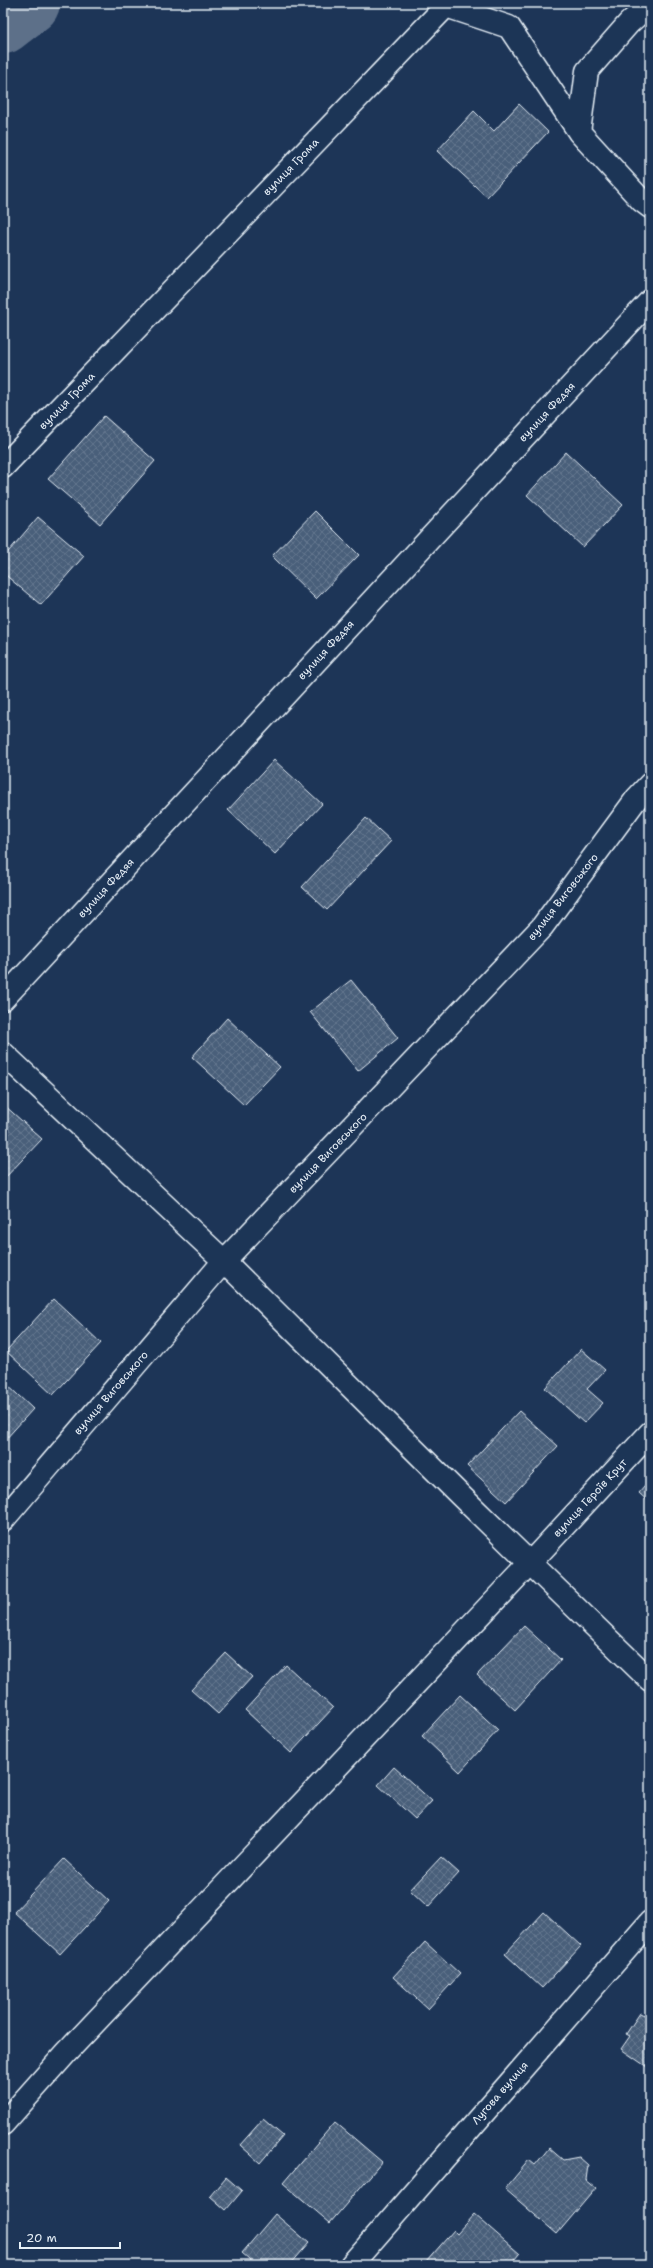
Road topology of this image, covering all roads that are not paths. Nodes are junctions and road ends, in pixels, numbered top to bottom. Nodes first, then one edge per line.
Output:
1 (650, 4) edge
2 (446, 5) edge
3 (579, 132) junction
4 (650, 207) edge
5 (650, 301) edge
6 (3, 467) edge
7 (650, 784) edge
8 (3, 999) edge
9 (3, 1053) edge
10 (224, 1261) junction
11 (650, 1433) edge
12 (3, 1520) edge
13 (530, 1563) junction
14 (650, 1680) edge
15 (650, 1922) edge
16 (3, 2124) edge
17 (351, 2265) edge

1 - 3 street
2 - 3 street, вулиця Грома
2 - 6 street, вулиця Грома
3 - 4 street, вулиця Грома
5 - 8 street, вулиця Федяя
7 - 10 street, вулиця Виговського
9 - 10 street
10 - 12 street, вулиця Виговського
10 - 13 street
11 - 13 street, вулиця Героїв Крут
13 - 14 street
13 - 16 street, вулиця Героїв Крут
15 - 17 street, Лугова вулиця

